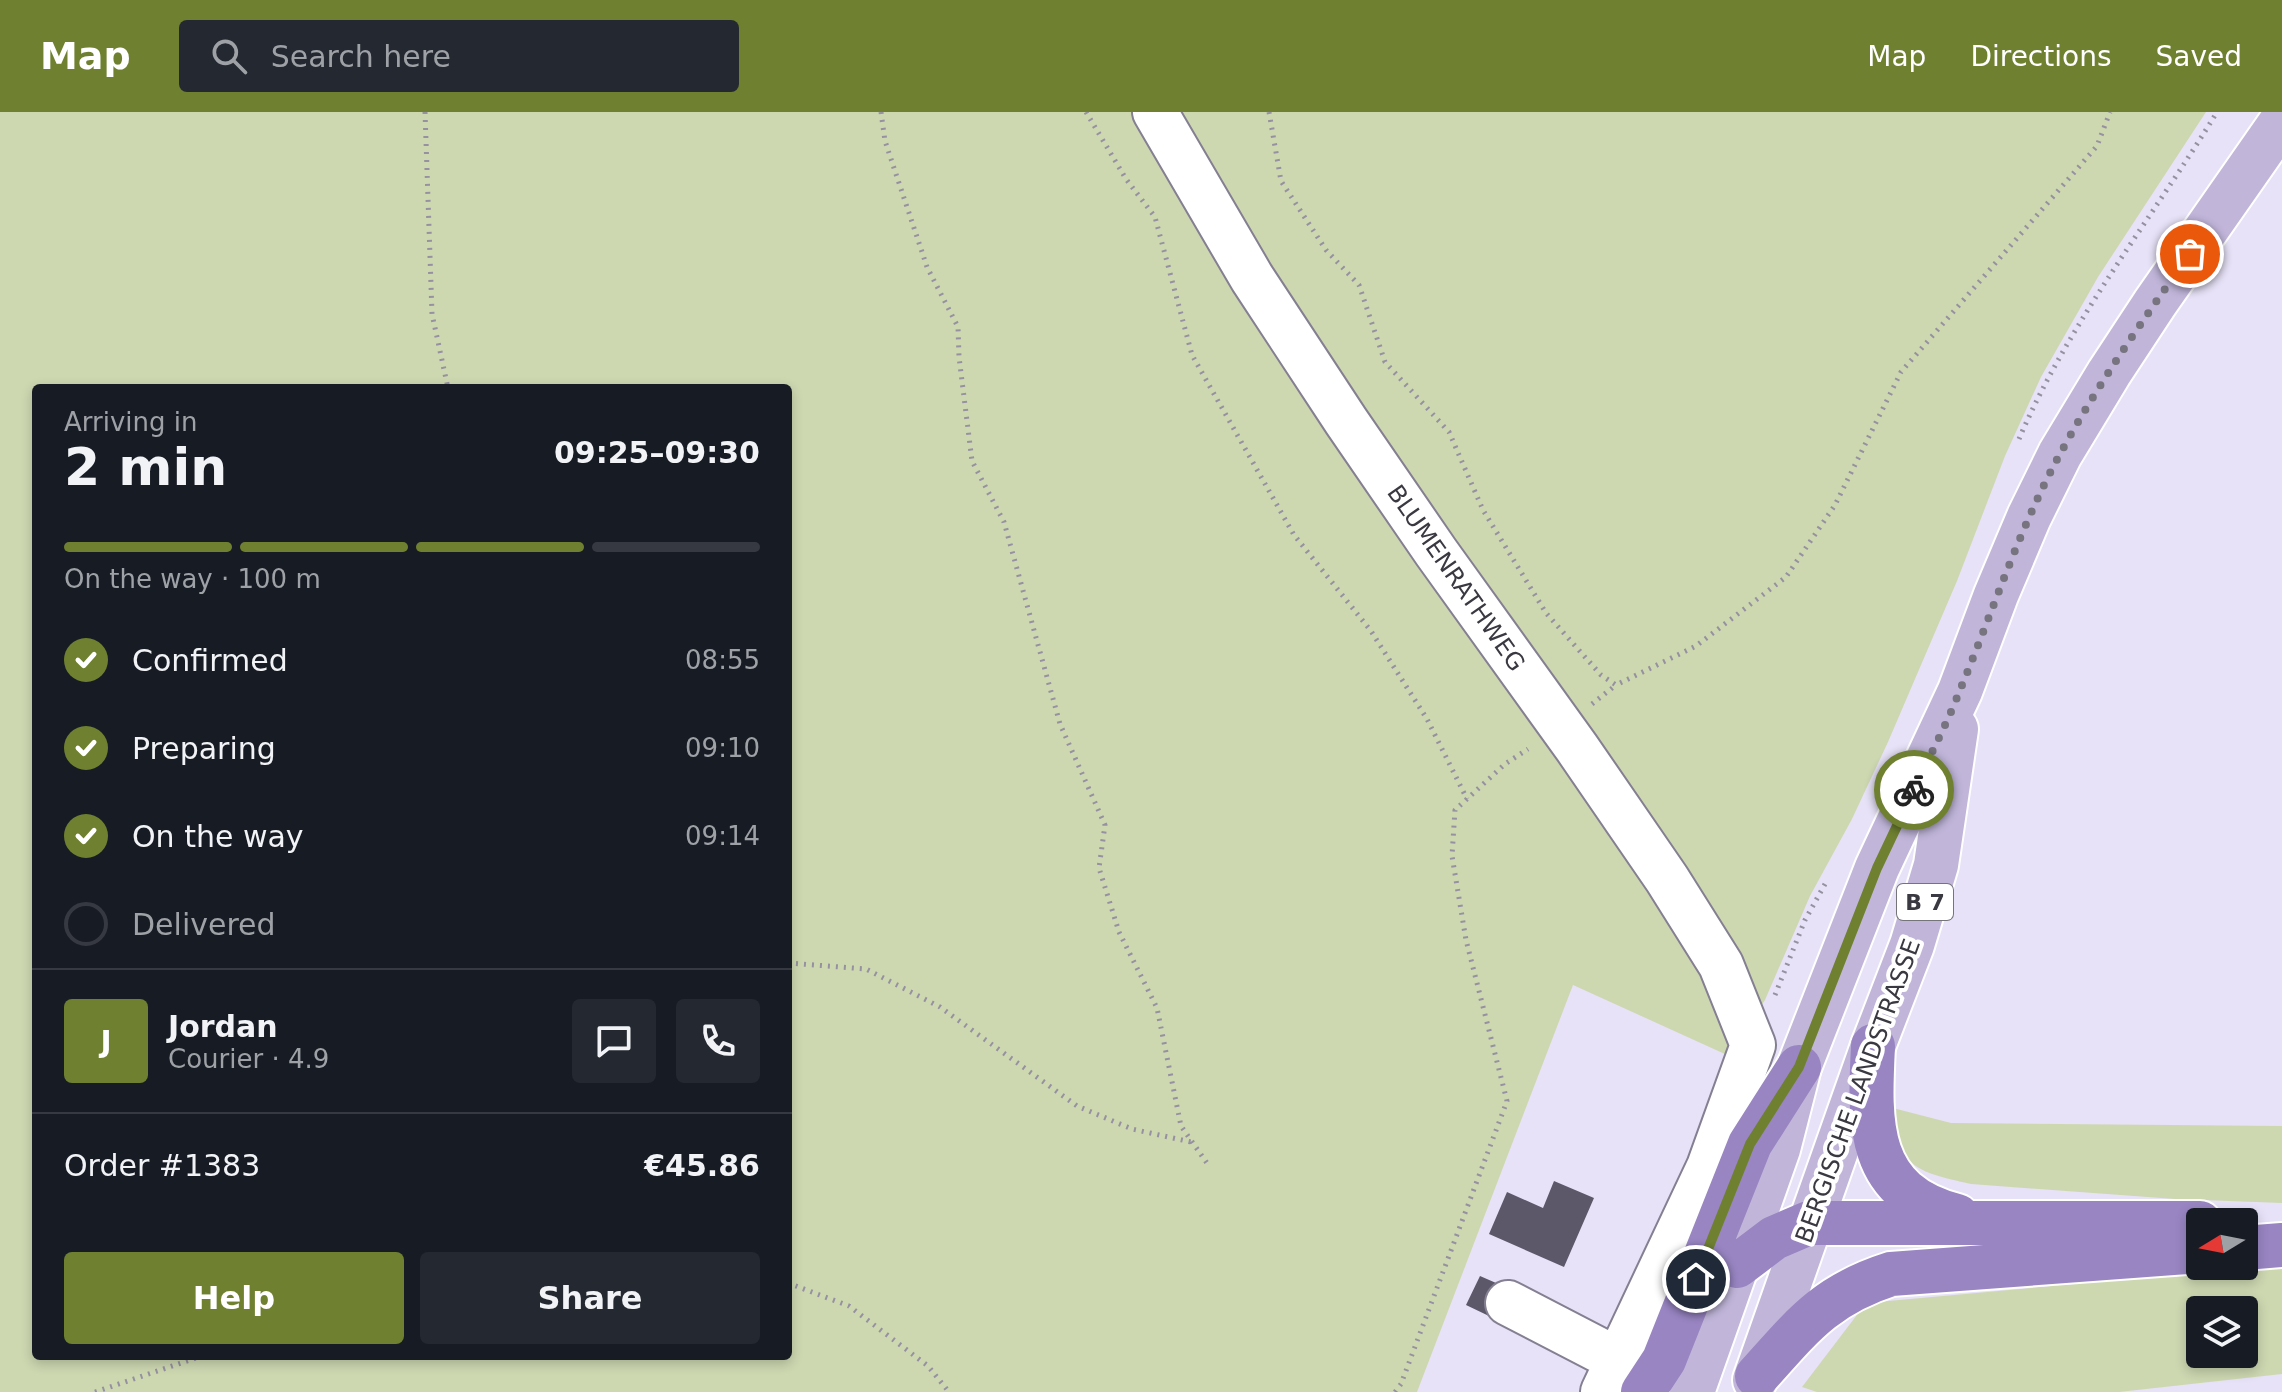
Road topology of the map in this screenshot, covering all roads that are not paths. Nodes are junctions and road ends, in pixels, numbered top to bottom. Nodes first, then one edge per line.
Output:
1 (1155, 112) edge
2 (2282, 121) edge
3 (1960, 691) junction
4 (1873, 1046) junction
5 (1799, 1067) junction
6 (1975, 1221) junction
7 (1809, 1223) junction
8 (2186, 1223) edge
9 (2258, 1223) edge
10 (2282, 1223) edge
11 (2282, 1245) edge
12 (2258, 1247) edge
13 (2186, 1252) edge
14 (1737, 1266) junction
15 (1508, 1303) dead end
16 (1621, 1381) edge
17 (1754, 1384) edge
18 (1697, 1387) edge

1 - 16 lane, BLUMENRATHWEG
2 - 3 main road, BERGISCHE LANDSTRASSE / B 7
3 - 4 main road, BERGISCHE LANDSTRASSE / B 7
3 - 5 main road, BERGISCHE LANDSTRASSE / B 7
4 - 6 highway
4 - 7 main road, BERGISCHE LANDSTRASSE / B 7
5 - 14 main road, BERGISCHE LANDSTRASSE / B 7
5 - 16 highway
6 - 7 highway
6 - 8 highway
7 - 14 highway
7 - 17 main road, BERGISCHE LANDSTRASSE / B 7
9 - 10 highway
11 - 12 highway
13 - 17 highway
14 - 18 main road, BERGISCHE LANDSTRASSE / B 7
15 - 16 lane

